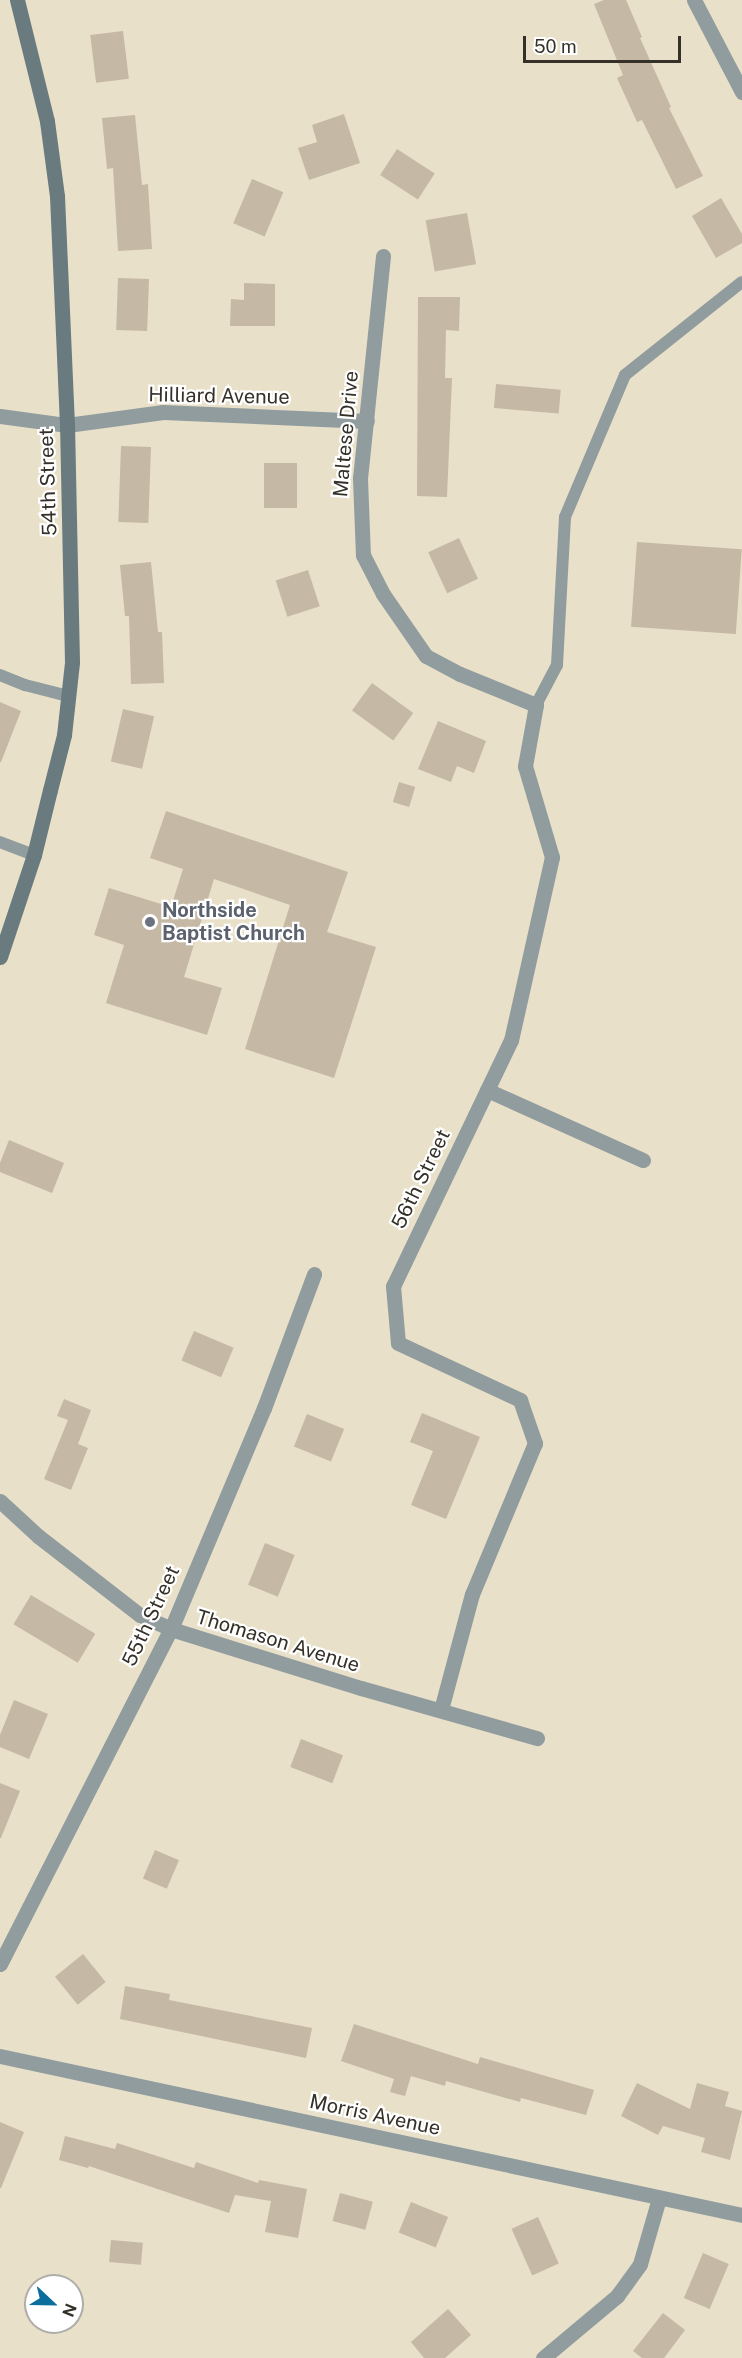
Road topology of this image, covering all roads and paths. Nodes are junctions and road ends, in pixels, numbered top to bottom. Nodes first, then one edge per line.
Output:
1 (17, 0) edge
2 (694, 0) edge
3 (742, 92) edge
4 (383, 256) dead end
5 (742, 282) edge
6 (0, 416) edge
7 (367, 421) junction
8 (67, 425) junction
9 (0, 675) edge
10 (68, 696) junction
11 (536, 705) junction
12 (0, 842) edge
13 (34, 855) junction
14 (0, 957) edge
15 (487, 1090) junction
16 (643, 1160) dead end
17 (314, 1274) dead end
18 (0, 1501) edge
19 (171, 1629) junction
20 (441, 1710) junction
21 (537, 1738) dead end
22 (0, 1964) edge
23 (0, 2056) edge
24 (659, 2198) junction
25 (742, 2215) edge
26 (543, 2358) edge

1 - 8 main road, 54th Street
2 - 3 street
4 - 7 street, Maltese Drive
5 - 11 lane
6 - 8 street, Hilliard Avenue
7 - 8 street, Hilliard Avenue
7 - 11 street, Maltese Drive
8 - 10 main road, 54th Street
9 - 10 lane
10 - 13 main road, 54th Street
11 - 15 street, 56th Street
12 - 13 lane
13 - 14 main road, 54th Street
15 - 16 street
15 - 20 street, 56th Street
17 - 19 street, 55th Street
18 - 19 street, Thomason Avenue
19 - 20 street, Thomason Avenue
19 - 22 street, 55th Street
20 - 21 street, Thomason Avenue
23 - 24 street, Morris Avenue
24 - 25 street, Morris Avenue
24 - 26 street

